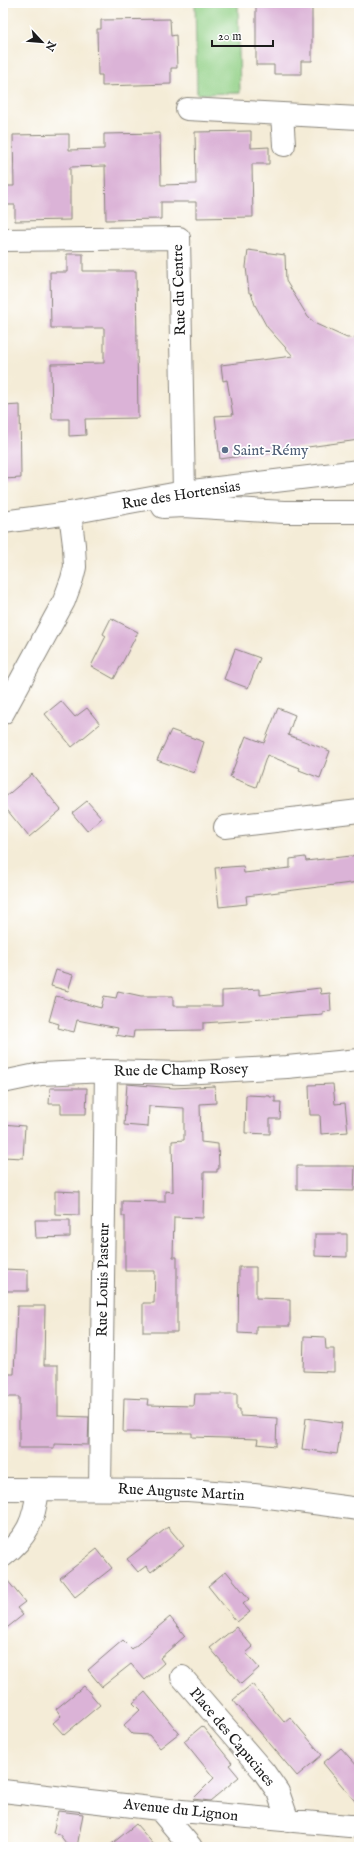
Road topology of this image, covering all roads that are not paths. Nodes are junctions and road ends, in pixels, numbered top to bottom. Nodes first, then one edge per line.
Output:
1 (187, 109) dead end
2 (282, 114) junction
3 (359, 118) edge
4 (284, 145) dead end
5 (3, 240) edge
6 (359, 471) edge
7 (184, 492) junction
8 (359, 512) edge
9 (70, 513) junction
10 (3, 522) edge
11 (3, 713) edge
12 (359, 811) edge
13 (226, 827) dead end
14 (359, 1060) edge
15 (106, 1071) junction
16 (3, 1082) edge
17 (100, 1488) junction
18 (3, 1489) edge
19 (38, 1490) junction
20 (359, 1509) edge
21 (3, 1556) edge
22 (182, 1677) dead end
23 (3, 1791) edge
24 (158, 1809) junction
25 (288, 1821) junction
26 (359, 1826) edge
27 (191, 1847) edge

1 - 2 street
2 - 3 street
2 - 4 street
5 - 7 street, Rue du Centre
6 - 7 street, Rue des Hortensias
7 - 9 street, Rue des Hortensias
8 - 9 street
9 - 10 street, Rue des Hortensias
9 - 11 street
12 - 13 street
14 - 15 street, Rue de Champ Rosey
15 - 16 street, Rue de Champ Rosey
15 - 17 street, Rue Louis Pasteur
17 - 19 street, Rue Auguste Martin
17 - 20 street, Rue Auguste Martin
18 - 19 street, Rue Auguste Martin
19 - 21 street
22 - 25 street, Place des Capucines
23 - 24 street, Avenue du Lignon
24 - 25 street, Avenue du Lignon
24 - 27 street
25 - 26 street, Avenue du Lignon

